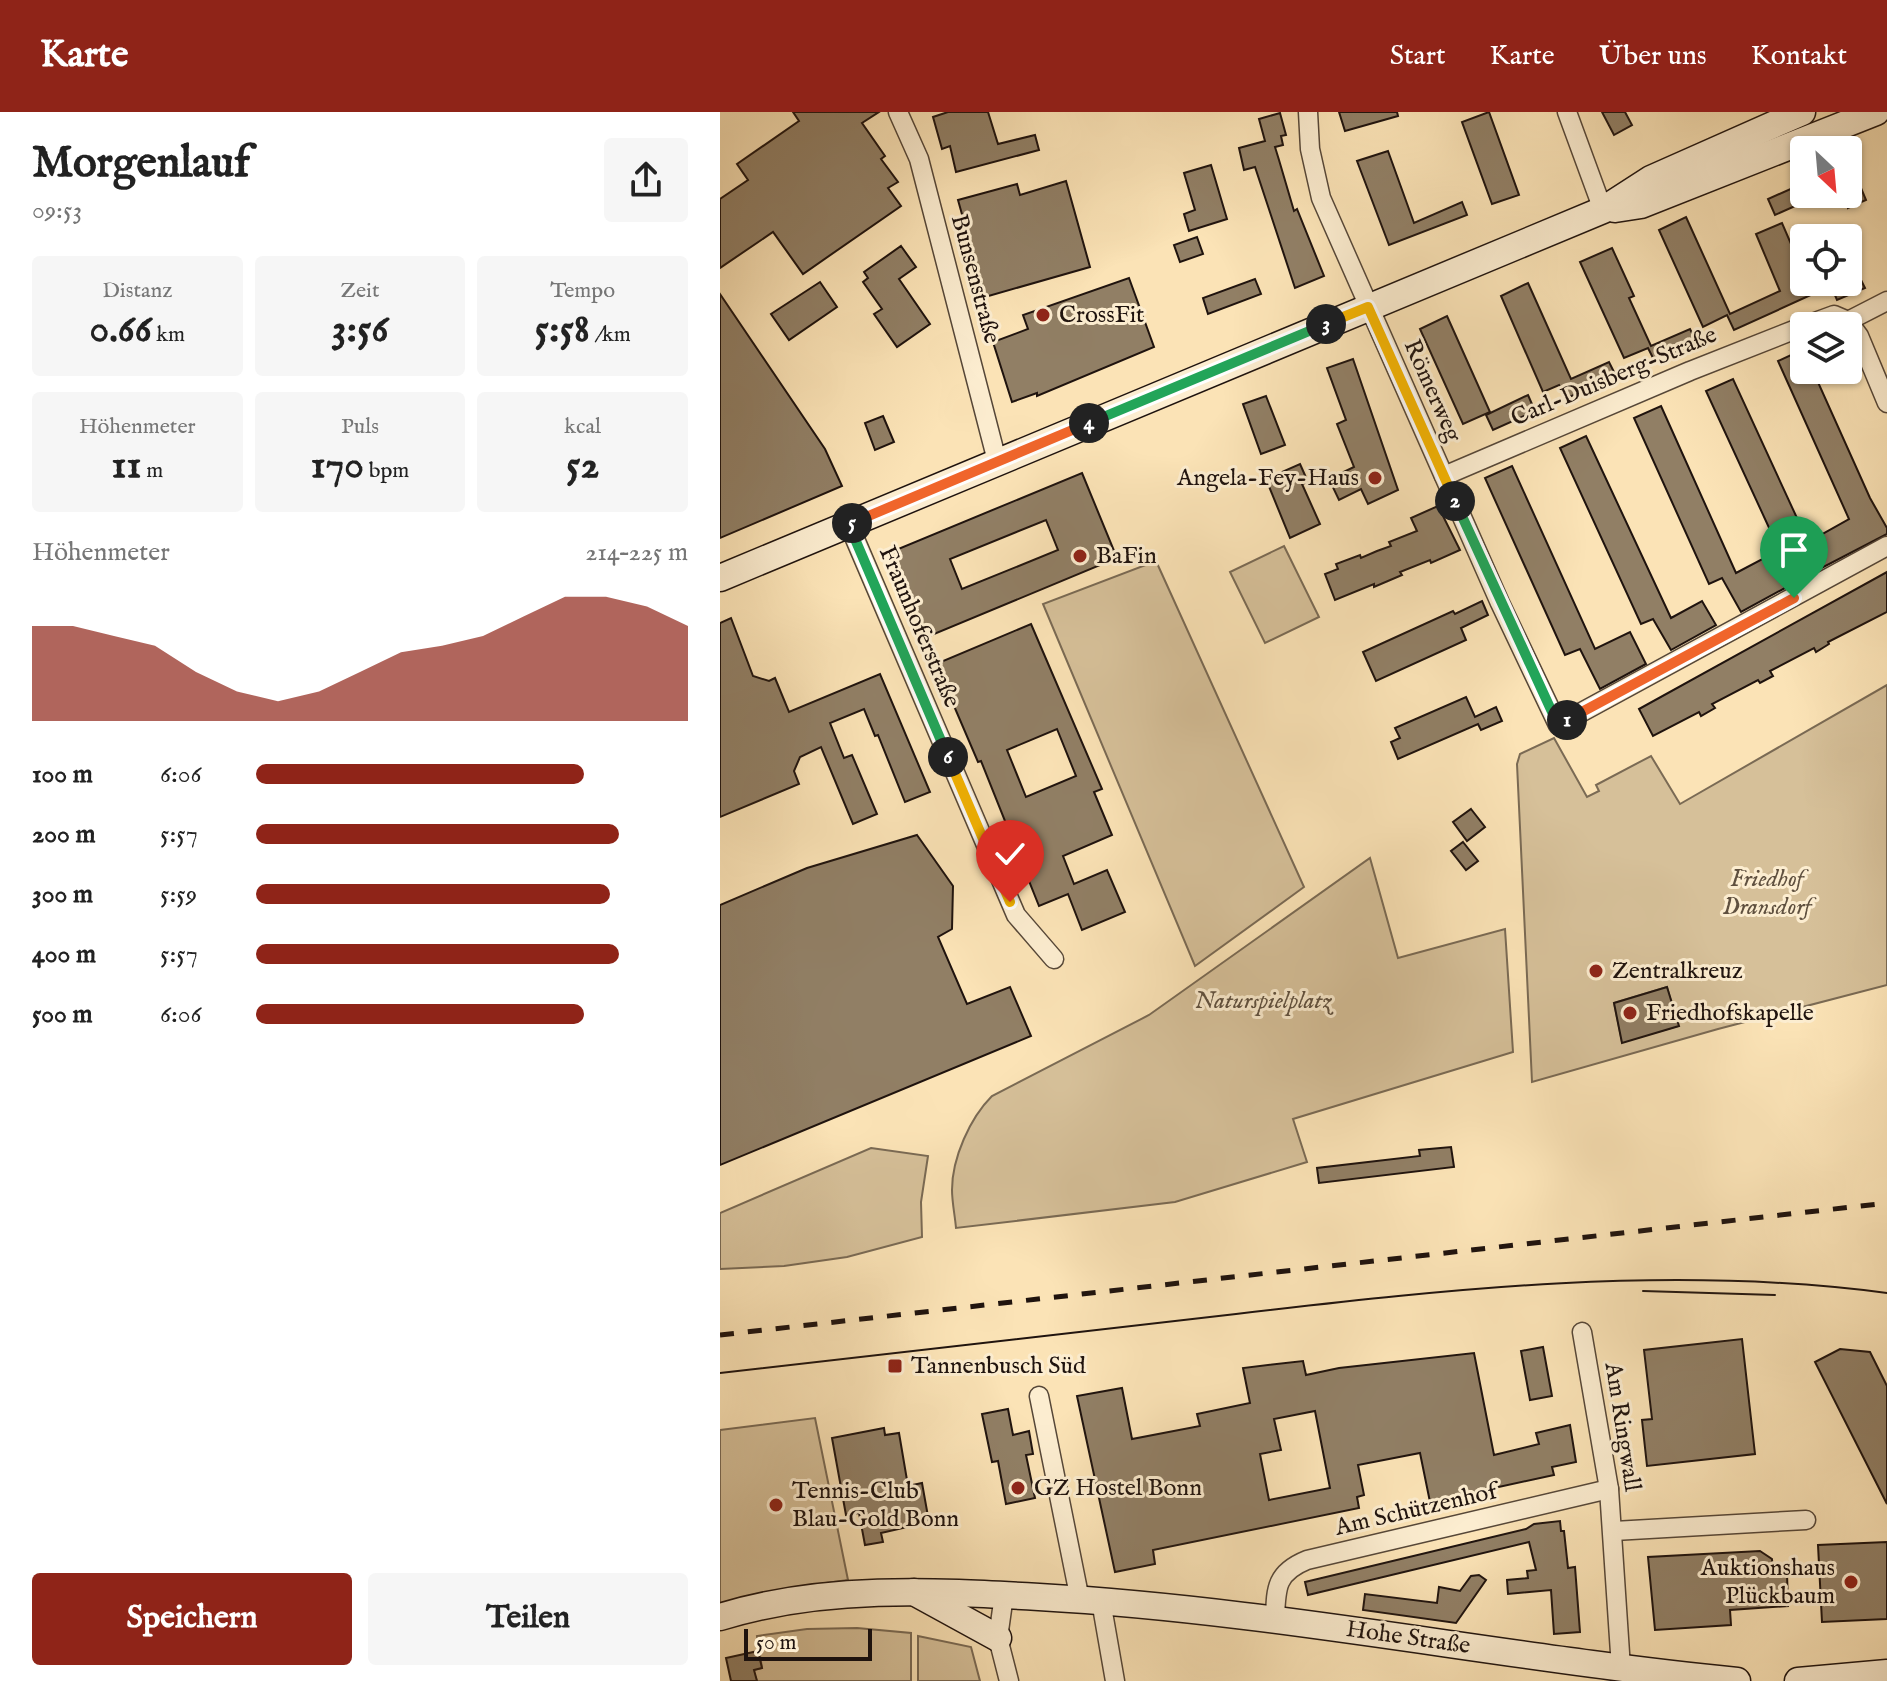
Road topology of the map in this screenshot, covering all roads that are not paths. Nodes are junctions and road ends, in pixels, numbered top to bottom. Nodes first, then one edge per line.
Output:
1 (898, 112) edge
2 (1308, 112) edge
3 (1567, 112) edge
4 (1802, 112) edge
5 (1876, 112) edge
6 (1603, 210) junction
7 (1887, 301) edge
8 (1368, 307) junction
9 (1862, 314) edge
10 (1790, 332) edge
11 (1862, 343) edge
12 (1887, 403) edge
13 (997, 461) junction
14 (1444, 476) junction
15 (849, 525) junction
16 (1887, 546) edge
17 (720, 578) edge
18 (1054, 959) dead end
19 (1582, 1332) dead end
20 (1039, 1396) dead end
21 (1609, 1489) junction
22 (1806, 1520) dead end
23 (1614, 1531) junction
24 (914, 1592) junction
25 (1004, 1595) junction
26 (1090, 1600) junction
27 (720, 1617) edge
28 (1275, 1620) junction
29 (998, 1638) junction
30 (1621, 1668) junction
31 (1887, 1673) edge
32 (1009, 1681) edge
33 (1115, 1681) edge
34 (1737, 1681) edge
35 (1798, 1681) edge

1 - 13 street, Bunsenstraße
2 - 8 street, Römerweg
3 - 6 street
4 - 6 main road
5 - 6 main road
6 - 8 main road
7 - 9 street, Carl-Duisberg-Straße
8 - 13 main road
8 - 14 street, Römerweg
10 - 14 street, Carl-Duisberg-Straße
11 - 12 street
13 - 15 main road
14 - 16 street, Römerweg
15 - 17 main road
15 - 18 street, Fraunhoferstraße
19 - 21 street, Am Ringwall
20 - 26 street
21 - 23 street, Am Ringwall
21 - 28 street, Am Schützenhof
22 - 23 street
23 - 30 street, Am Ringwall
24 - 25 main road, Hohe Straße
24 - 27 main road, Hohe Straße
24 - 29 main road
25 - 26 main road, Hohe Straße
25 - 29 street
26 - 28 main road, Hohe Straße
26 - 33 street
28 - 30 main road, Hohe Straße
29 - 32 street
30 - 34 main road, Hohe Straße
31 - 35 main road

